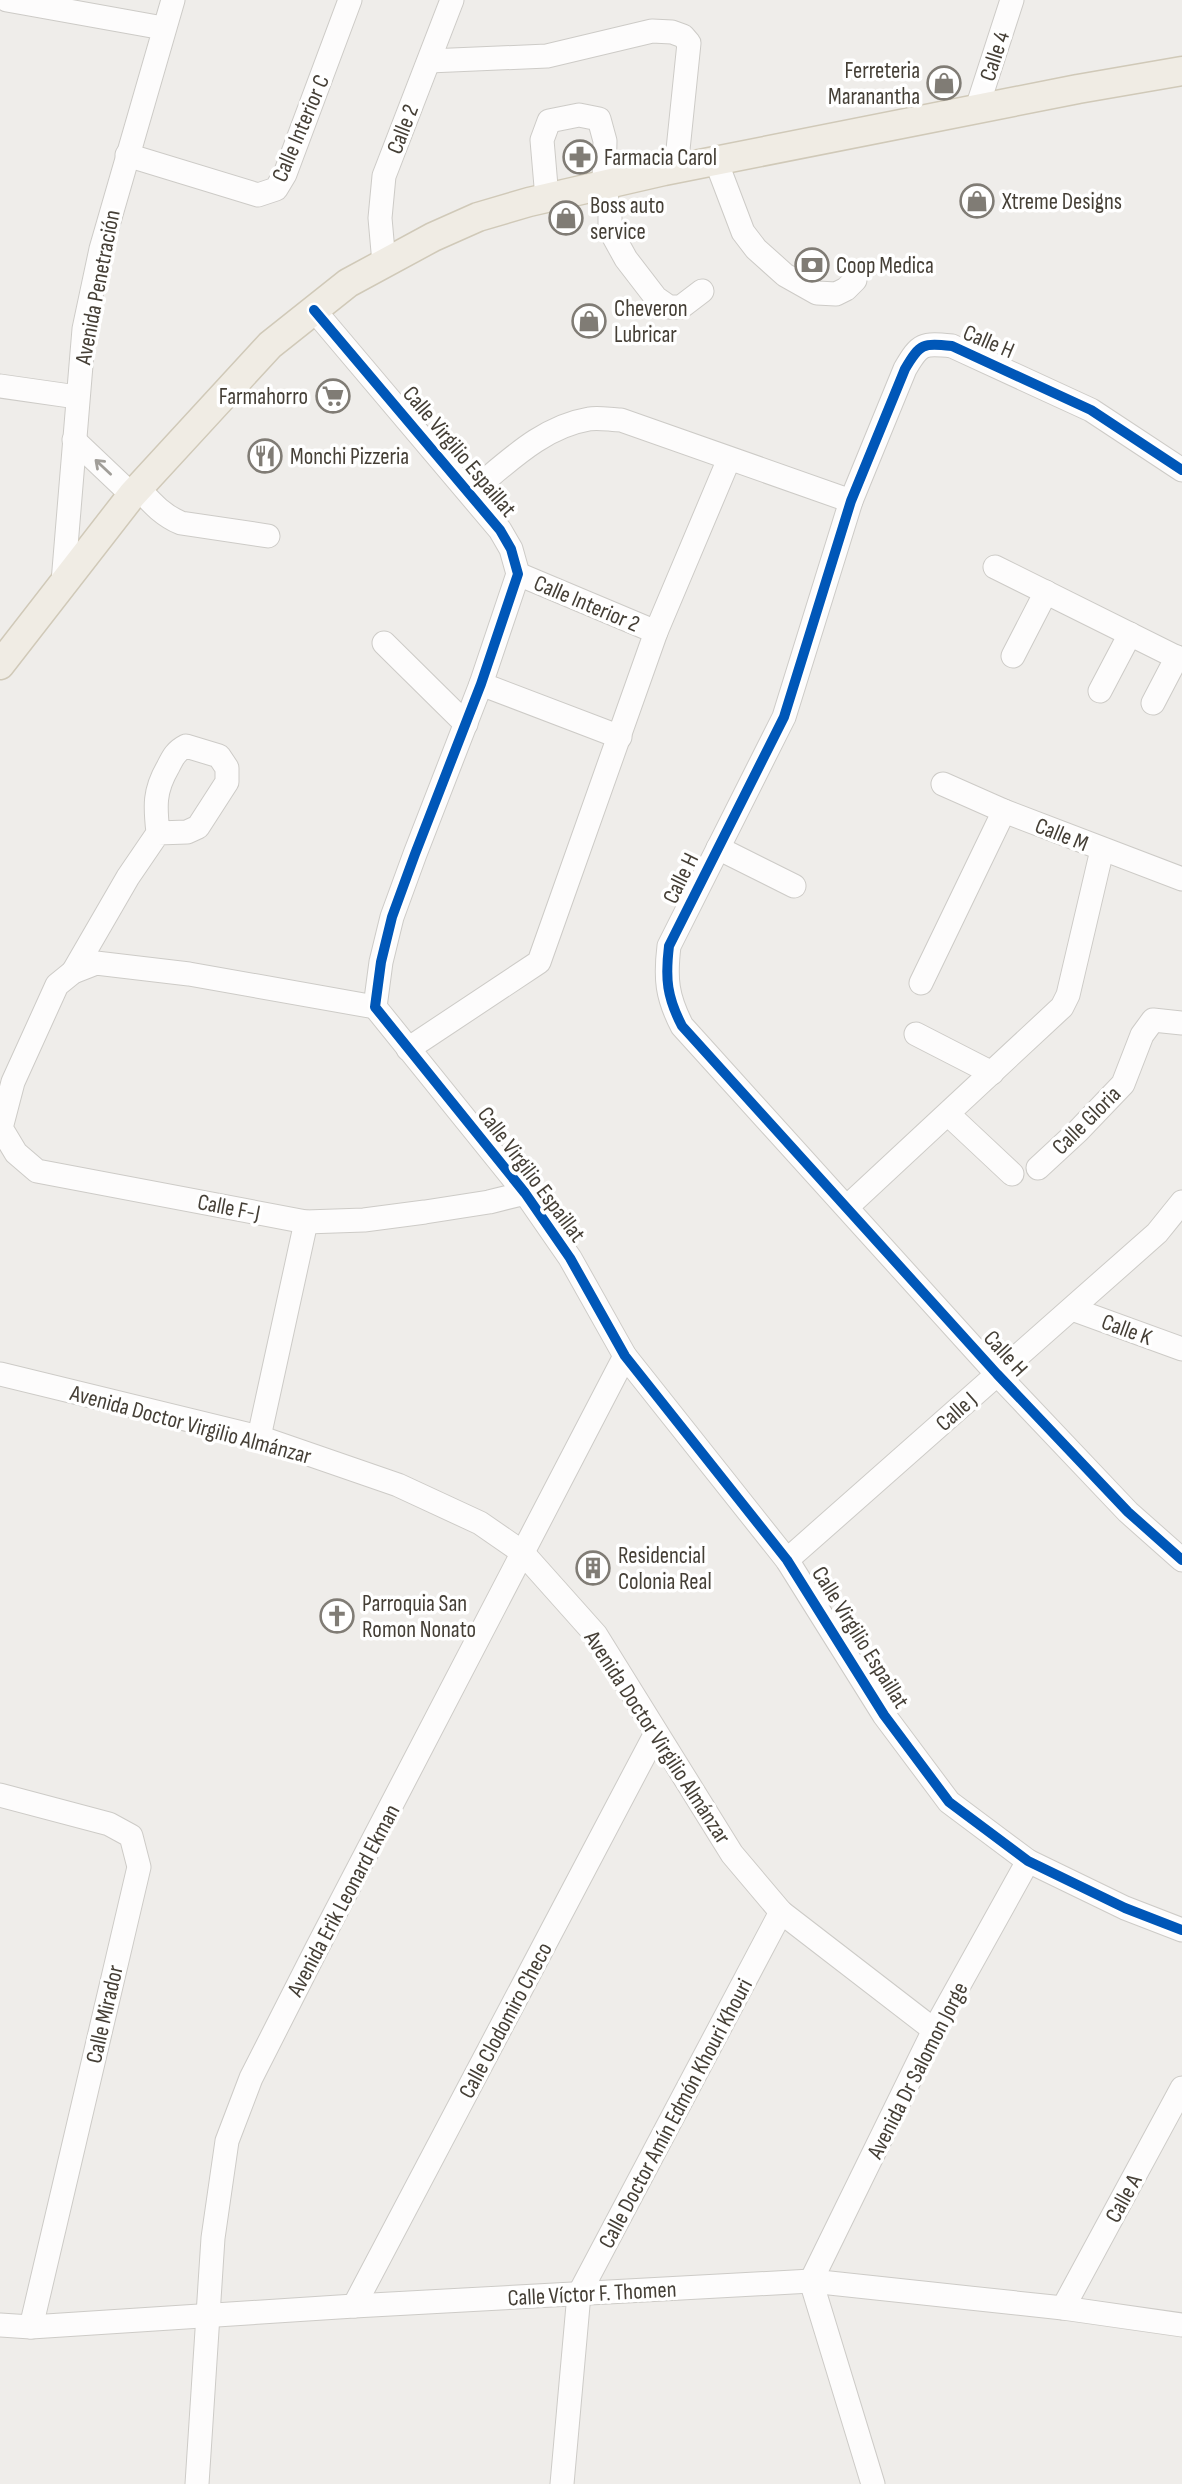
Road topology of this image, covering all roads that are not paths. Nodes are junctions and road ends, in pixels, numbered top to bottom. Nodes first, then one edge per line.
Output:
1 (7, 0) edge
2 (173, 0) edge
3 (350, 0) edge
4 (452, 0) edge
5 (1012, 0) edge
6 (163, 28) junction
7 (429, 61) junction
8 (1182, 71) edge
9 (976, 111) junction
10 (127, 155) junction
11 (716, 161) junction
12 (676, 169) junction
13 (604, 186) junction
14 (547, 198) junction
15 (384, 263) junction
16 (855, 280) dead end
17 (702, 291) dead end
18 (314, 310) junction
19 (0, 386) edge
20 (78, 397) junction
21 (74, 440) junction
22 (729, 459) junction
23 (1182, 470) edge
24 (135, 491) junction
25 (470, 494) junction
26 (851, 501) junction
27 (268, 536) dead end
28 (995, 567) dead end
29 (518, 574) junction
30 (63, 582) junction
31 (1045, 592) junction
32 (656, 632) junction
33 (1130, 634) junction
34 (384, 643) dead end
35 (1013, 656) dead end
36 (1179, 659) edge
37 (0, 665) edge
38 (481, 684) junction
39 (1100, 691) dead end
40 (1153, 703) dead end
41 (466, 724) junction
42 (620, 737) junction
43 (943, 784) dead end
44 (1004, 811) junction
45 (158, 833) dead end
46 (718, 848) junction
47 (1102, 850) junction
48 (1182, 879) edge
49 (794, 886) dead end
50 (73, 972) junction
51 (921, 984) dead end
52 (375, 1007) junction
53 (1182, 1023) edge
54 (916, 1034) dead end
55 (408, 1049) junction
56 (992, 1073) junction
57 (7, 1079) edge
58 (948, 1114) junction
59 (1038, 1168) dead end
60 (1012, 1174) dead end
61 (525, 1193) junction
62 (1182, 1202) edge
63 (847, 1207) junction
64 (306, 1222) junction
65 (1072, 1309) junction
66 (1182, 1349) edge
67 (625, 1356) junction
68 (0, 1374) edge
69 (997, 1374) junction
70 (259, 1437) junction
71 (522, 1552) junction
72 (788, 1560) junction
73 (1182, 1560) edge
74 (656, 1733) junction
75 (0, 1795) edge
76 (1028, 1861) junction
77 (781, 1912) junction
78 (1182, 1930) edge
79 (934, 2031) junction
80 (1182, 2088) edge
81 (1173, 2124) edge
82 (811, 2281) junction
83 (579, 2294) junction
84 (354, 2306) junction
85 (1063, 2308) junction
86 (208, 2317) junction
87 (0, 2325) edge
88 (1182, 2325) edge
89 (31, 2327) junction
90 (197, 2484) edge
91 (562, 2484) edge
92 (873, 2484) edge

1 - 6 street
2 - 6 street, Avenida Penetración
3 - 10 street, Calle Interior C
4 - 7 street, Calle 2
5 - 9 street, Calle 4
6 - 10 street, Avenida Penetración
7 - 12 street
7 - 15 street, Calle 2
8 - 9 main road
9 - 11 main road
10 - 20 street, Avenida Penetración
11 - 12 main road
11 - 16 street
12 - 13 main road
13 - 14 main road
13 - 14 street
13 - 17 street
14 - 15 main road
15 - 18 main road
18 - 24 main road
18 - 25 street, Calle Virgilio Espaillat
19 - 20 street
20 - 21 street, Avenida Penetración
24 -> 21 street
21 - 30 street, Avenida Penetración
22 - 25 street
22 - 26 street
22 - 32 street
23 - 26 street, Calle H
24 - 27 street
24 - 30 main road
25 - 29 street, Calle Virgilio Espaillat
26 - 46 street, Calle H
28 - 31 street
29 - 32 street, Calle Interior 2
29 - 38 street
30 - 37 main road
31 - 33 street
31 - 35 street
32 - 42 street
33 - 36 street
33 - 39 street
34 - 41 street
36 - 40 street
38 - 41 street
38 - 42 street
41 - 52 street
42 - 55 street
43 - 44 street, Calle M
44 - 47 street, Calle M
44 - 51 street
45 - 50 street
46 - 49 street
46 - 63 street, Calle H
47 - 48 street, Calle M
47 - 56 street
50 - 52 street
50 - 57 street
52 - 55 street, Calle Virgilio Espaillat
53 - 59 street, Calle Gloria
54 - 56 street
55 - 61 street, Calle Virgilio Espaillat
56 - 58 street
57 - 64 street, Calle F-J
58 - 60 street
58 - 63 street
61 - 64 street, Calle F-J
61 - 67 street, Calle Virgilio Espaillat
62 - 65 street, Calle J
63 - 69 street, Calle H
64 - 70 street
65 - 66 street, Calle K
65 - 69 street, Calle J
67 - 71 street, Avenida Erik Leonard Ekman
67 - 72 street, Calle Virgilio Espaillat
68 - 70 street, Avenida Doctor Virgilio Almánzar
69 - 72 street, Calle J
69 - 73 street, Calle H
70 - 71 street, Avenida Doctor Virgilio Almánzar
71 - 74 street, Avenida Doctor Virgilio Almánzar
71 - 86 street, Avenida Erik Leonard Ekman
72 - 76 street, Calle Virgilio Espaillat
74 - 77 street, Avenida Doctor Virgilio Almánzar
74 - 84 street, Calle Clodomiro Checo
75 - 89 street, Calle Mirador
76 - 78 street, Calle Virgilio Espaillat
76 - 79 street, Avenida Dr Salomon Jorge
77 - 79 street, Avenida Doctor Virgilio Almánzar
77 - 83 street, Calle Doctor Amín Edmón Khouri Khouri
79 - 82 street, Avenida Dr Salomon Jorge
80 - 81 street, Calle A
81 - 85 street, Calle A
82 - 83 street, Calle Víctor F. Thomen
82 - 85 street, Calle Víctor F. Thomen
82 - 92 street
83 - 84 street, Calle Víctor F. Thomen
83 - 91 street, Calle Doctor Amín Edmón Khouri Khouri
84 - 86 street, Calle Víctor F. Thomen
85 - 88 street, Calle Víctor F. Thomen
86 - 89 street, Calle Víctor F. Thomen
86 - 90 street, Avenida Erik Leonard Ekman
87 - 89 street, Calle Víctor F. Thomen

